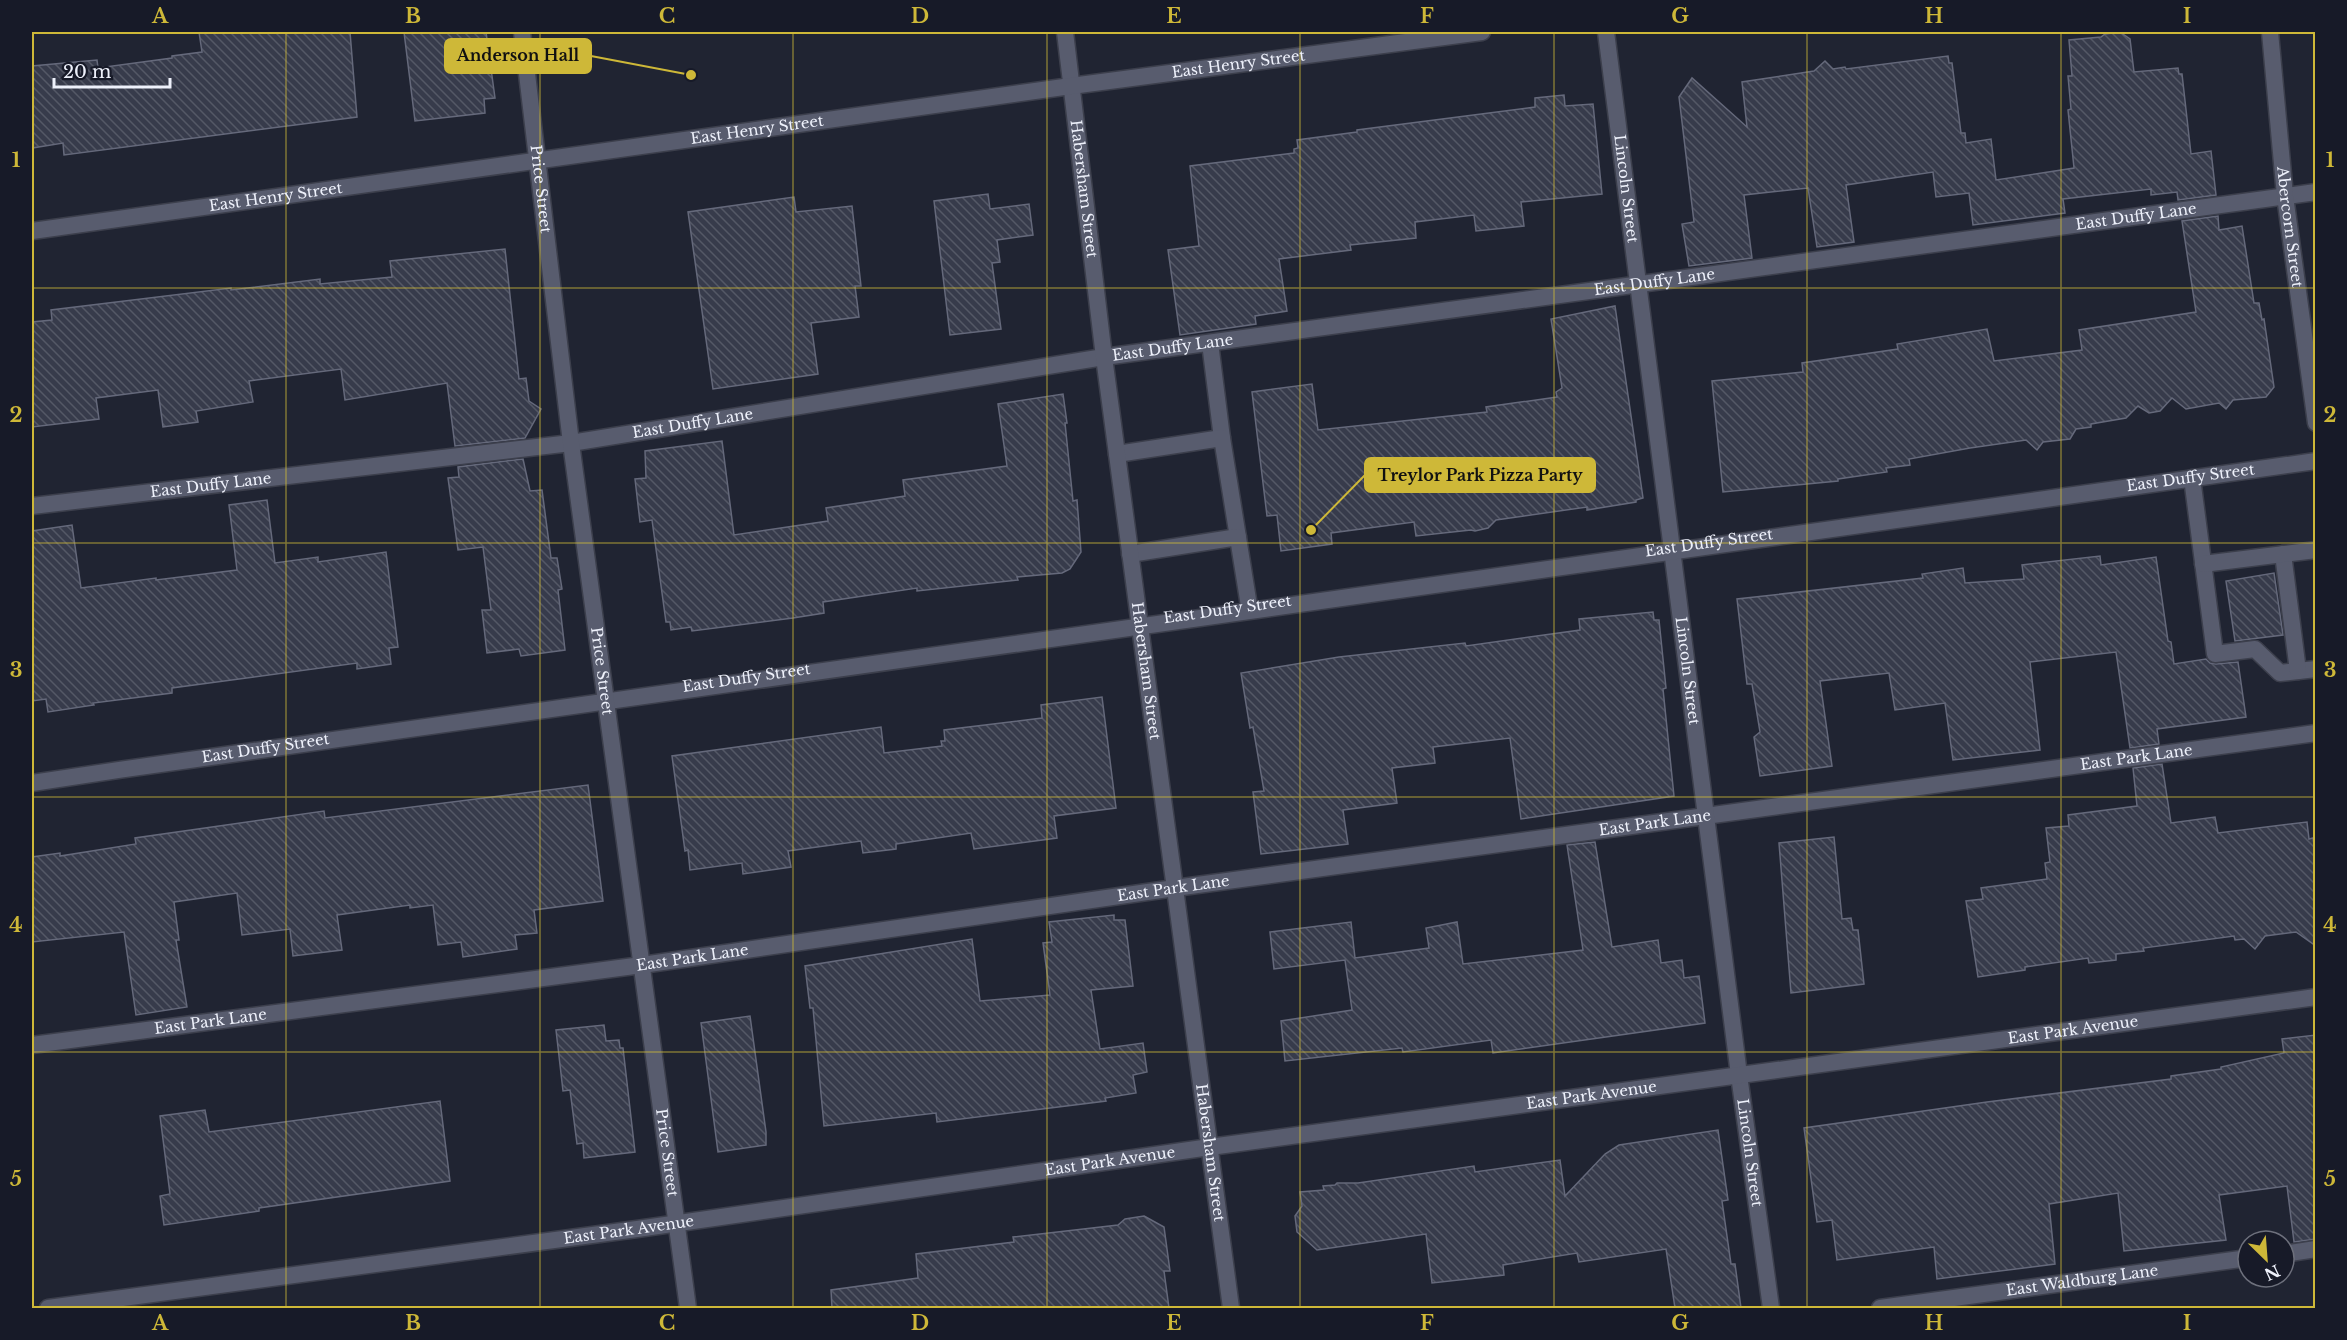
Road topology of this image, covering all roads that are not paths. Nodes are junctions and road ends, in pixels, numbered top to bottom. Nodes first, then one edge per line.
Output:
1 (522, 32) edge
2 (1065, 32) edge
3 (1482, 32) edge
4 (1606, 32) edge
5 (2270, 32) edge
6 (1071, 86) junction
7 (538, 160) junction
8 (2316, 192) edge
9 (2285, 196) junction
10 (32, 231) edge
11 (1638, 285) junction
12 (1210, 343) junction
13 (1104, 357) junction
14 (2316, 423) edge
15 (1222, 438) junction
16 (571, 443) junction
17 (1117, 454) junction
18 (2316, 461) edge
19 (2192, 478) junction
20 (32, 506) edge
21 (1238, 537) junction
22 (1672, 548) junction
23 (2316, 550) edge
24 (1130, 554) junction
25 (2283, 554) junction
26 (2203, 564) junction
27 (1249, 606) junction
28 (1139, 621) junction
29 (2316, 669) edge
30 (2298, 671) junction
31 (606, 697) junction
32 (2316, 733) edge
33 (32, 783) edge
34 (1706, 816) junction
35 (1175, 888) junction
36 (642, 965) junction
37 (2316, 997) edge
38 (32, 1045) edge
39 (1739, 1075) junction
40 (1210, 1147) junction
41 (676, 1224) junction
42 (2316, 1249) edge
43 (2296, 1252) edge
44 (2236, 1260) edge
45 (48, 1308) edge
46 (688, 1308) edge
47 (1231, 1308) edge
48 (1771, 1308) edge
49 (1880, 1308) edge

1 - 7 street, Price Street
2 - 6 street, Habersham Street
3 - 6 street, East Henry Street
4 - 11 street, Lincoln Street
5 - 9 street, Abercorn Street
6 - 7 street, East Henry Street
6 - 13 street, Habersham Street
7 - 10 street, East Henry Street
7 - 16 street, Price Street
8 - 9 street, East Duffy Lane
9 - 11 street, East Duffy Lane
9 - 14 street, Abercorn Street
11 - 12 street, East Duffy Lane
11 - 22 street, Lincoln Street
12 - 13 street, East Duffy Lane
12 - 15 street
13 - 16 street, East Duffy Lane
13 - 17 street, Habersham Street
15 - 17 street
15 - 21 street
16 - 20 street, East Duffy Lane
16 - 31 street, Price Street
17 - 24 street, Habersham Street
18 - 19 street, East Duffy Street
19 - 22 street, East Duffy Street
19 - 26 street
21 - 24 street
21 - 27 street
22 - 27 street, East Duffy Street
22 - 34 street, Lincoln Street
23 - 25 street
24 - 28 street, Habersham Street
25 - 26 street
25 - 30 street
26 - 30 street
27 - 28 street, East Duffy Street
28 - 31 street, East Duffy Street
28 - 35 street, Habersham Street
29 - 30 street
31 - 33 street, East Duffy Street
31 - 36 street, Price Street
32 - 34 street, East Park Lane
34 - 35 street, East Park Lane
34 - 39 street, Lincoln Street
35 - 36 street, East Park Lane
35 - 40 street, Habersham Street
36 - 38 street, East Park Lane
36 - 41 street, Price Street
37 - 39 street, East Park Avenue
39 - 40 street, East Park Avenue
39 - 48 street, Lincoln Street
40 - 41 street, East Park Avenue
40 - 47 street, Habersham Street
41 - 45 street, East Park Avenue
41 - 46 street, Price Street
42 - 43 street
44 - 49 street, East Waldburg Lane

